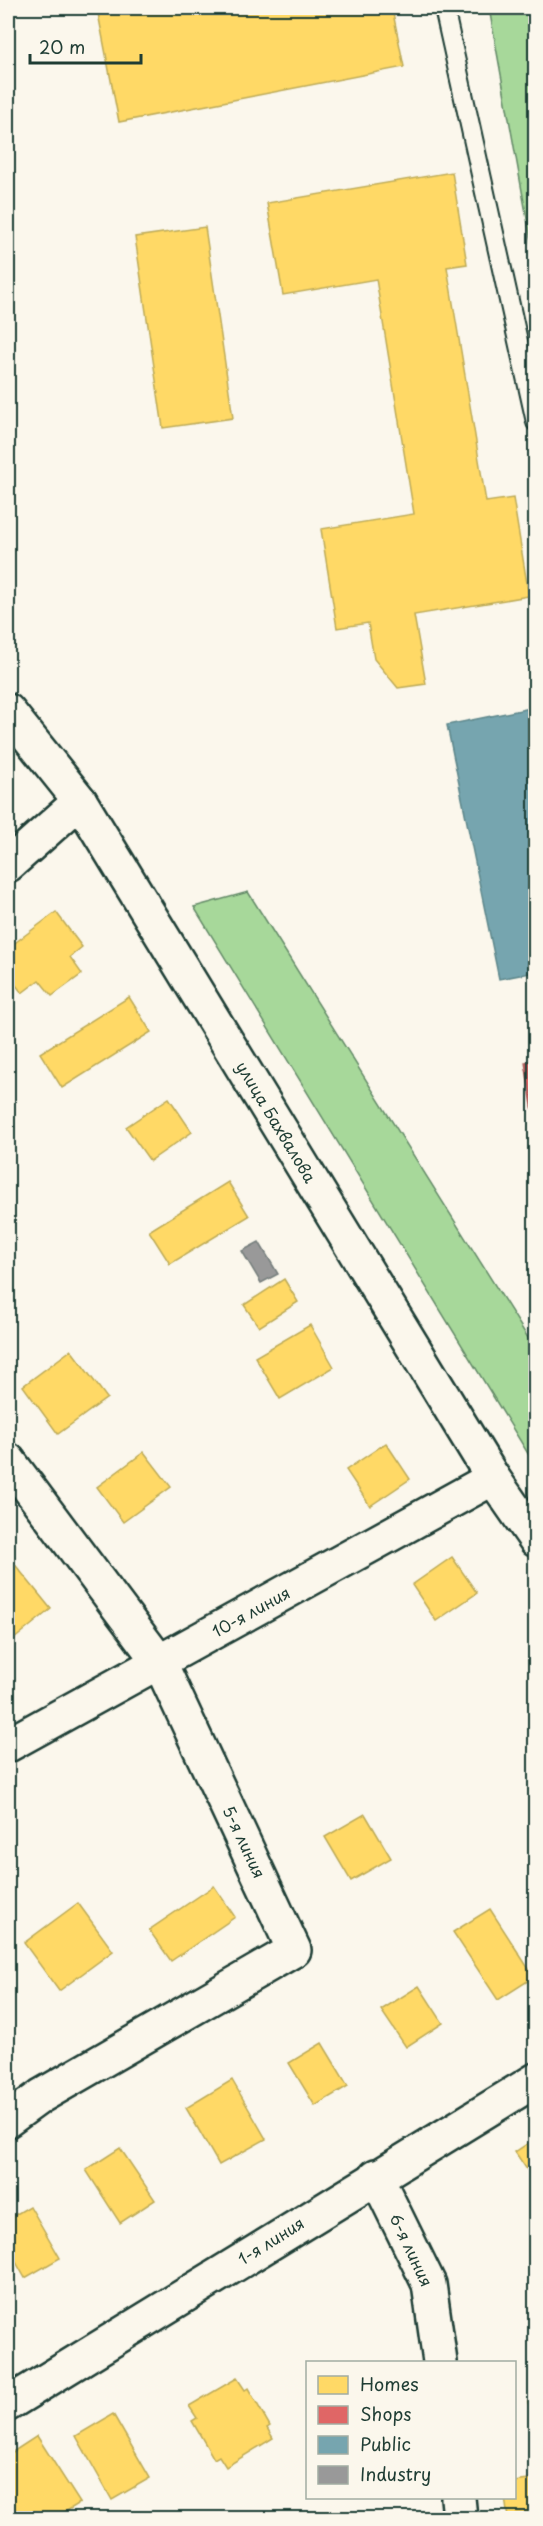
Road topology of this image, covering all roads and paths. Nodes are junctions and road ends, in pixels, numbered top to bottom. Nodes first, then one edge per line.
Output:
1 (444, 8) edge
2 (536, 422) edge
3 (8, 711) edge
4 (80, 801) junction
5 (8, 865) edge
6 (8, 1460) edge
7 (493, 1478) junction
8 (536, 1540) edge
9 (160, 1662) junction
10 (8, 1745) edge
11 (536, 2080) edge
12 (8, 2120) edge
13 (376, 2176) junction
14 (440, 2361) edge
15 (8, 2404) edge
16 (458, 2499) edge
17 (460, 2518) edge

1 - 2 lane
3 - 4 street, улица Бахвалова
4 - 5 street
4 - 7 street, улица Бахвалова
6 - 9 street, 5-я линия
7 - 8 street, улица Бахвалова
7 - 9 street, 10-я линия
9 - 10 street, 10-я линия
9 - 12 street, 5-я линия
11 - 13 street, 1-я линия
13 - 14 street, 6-я линия
13 - 15 street, 1-я линия
16 - 17 street

